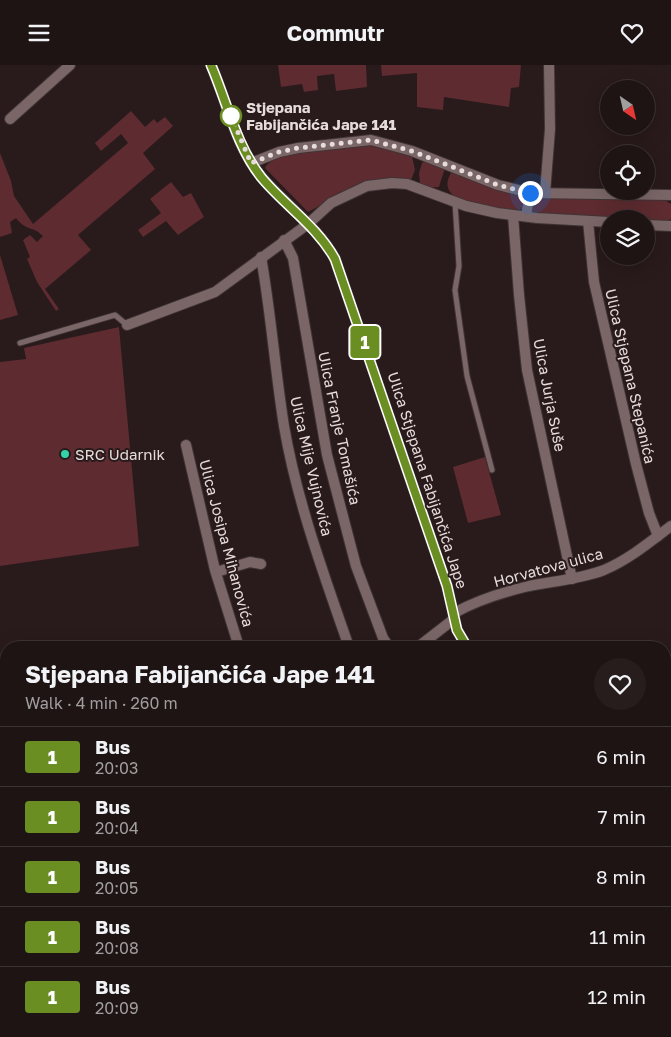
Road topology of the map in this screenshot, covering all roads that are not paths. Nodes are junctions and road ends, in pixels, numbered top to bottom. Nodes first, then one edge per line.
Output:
1 (70, 65) edge
2 (212, 65) edge
3 (549, 65) edge
4 (10, 119) dead end
5 (251, 163) junction
6 (530, 193) junction
7 (545, 193) junction
8 (671, 195) edge
9 (454, 202) junction
10 (513, 215) junction
11 (526, 216) junction
12 (588, 221) junction
13 (600, 222) edge
14 (308, 224) junction
15 (655, 225) edge
16 (671, 226) edge
17 (284, 240) junction
18 (261, 257) junction
19 (127, 325) joint
20 (20, 343) dead end
21 (186, 445) dead end
22 (492, 470) dead end
23 (671, 526) edge
24 (658, 536) junction
25 (261, 563) dead end
26 (216, 572) junction
27 (572, 579) junction
28 (454, 616) junction
29 (237, 641) edge
30 (347, 641) edge
31 (386, 641) edge
32 (425, 641) edge
33 (463, 641) edge

1 - 4 street
2 - 5 street, Ulica Stjepana Fabijančića Jape
3 - 7 street
5 - 6 street
5 - 14 street, Ulica Stjepana Fabijančića Jape
6 - 7 street
6 - 11 street
7 - 8 street
9 - 10 street
9 - 14 street
9 - 22 lane
10 - 11 street
10 - 27 street, Ulica Jurja Suše
11 - 12 street
12 - 13 street
12 - 24 street, Ulica Stjepana Stepanića
14 - 17 street
14 - 28 street, Ulica Stjepana Fabijančića Jape
15 - 16 street
17 - 18 street
17 - 31 street, Ulica Franje Tomašića
18 - 19 street
18 - 30 street, Ulica Mije Vujnovića
19 - 20 lane
21 - 26 street, Ulica Josipa Mihanovića
23 - 24 street, Horvatova ulica
24 - 27 street, Horvatova ulica
25 - 26 street
26 - 29 street, Ulica Josipa Mihanovića
27 - 28 street, Horvatova ulica
28 - 32 street, Horvatova ulica
28 - 33 street, Ulica Stjepana Fabijančića Jape

